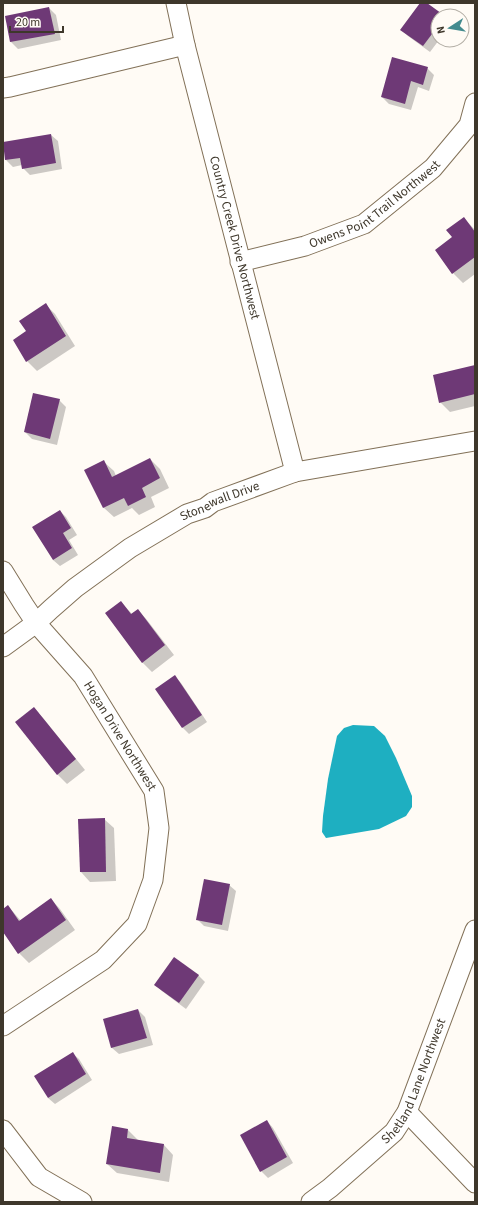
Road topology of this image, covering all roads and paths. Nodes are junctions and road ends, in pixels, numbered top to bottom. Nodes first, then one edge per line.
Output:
1 (176, 3) edge
2 (185, 45) junction
3 (3, 88) edge
4 (475, 102) edge
5 (240, 262) junction
6 (475, 440) edge
7 (295, 472) junction
8 (3, 571) edge
9 (36, 623) junction
10 (3, 647) edge
11 (475, 930) edge
12 (3, 1026) edge
13 (407, 1112) junction
14 (3, 1130) edge
15 (475, 1183) edge
16 (82, 1202) edge
17 (311, 1202) edge

1 - 2 street, Country Creek Drive Northwest
2 - 3 street
2 - 5 street, Country Creek Drive Northwest
4 - 5 street, Owens Point Trail Northwest
5 - 7 street, Country Creek Drive Northwest
6 - 7 street, Stonewall Drive
7 - 9 street, Stonewall Drive
8 - 9 street, Hogan Drive Northwest
9 - 10 street, Stonewall Drive
9 - 12 street, Hogan Drive Northwest
11 - 13 street, Shetland Lane Northwest
13 - 15 street
13 - 17 street, Shetland Lane Northwest
14 - 16 street

